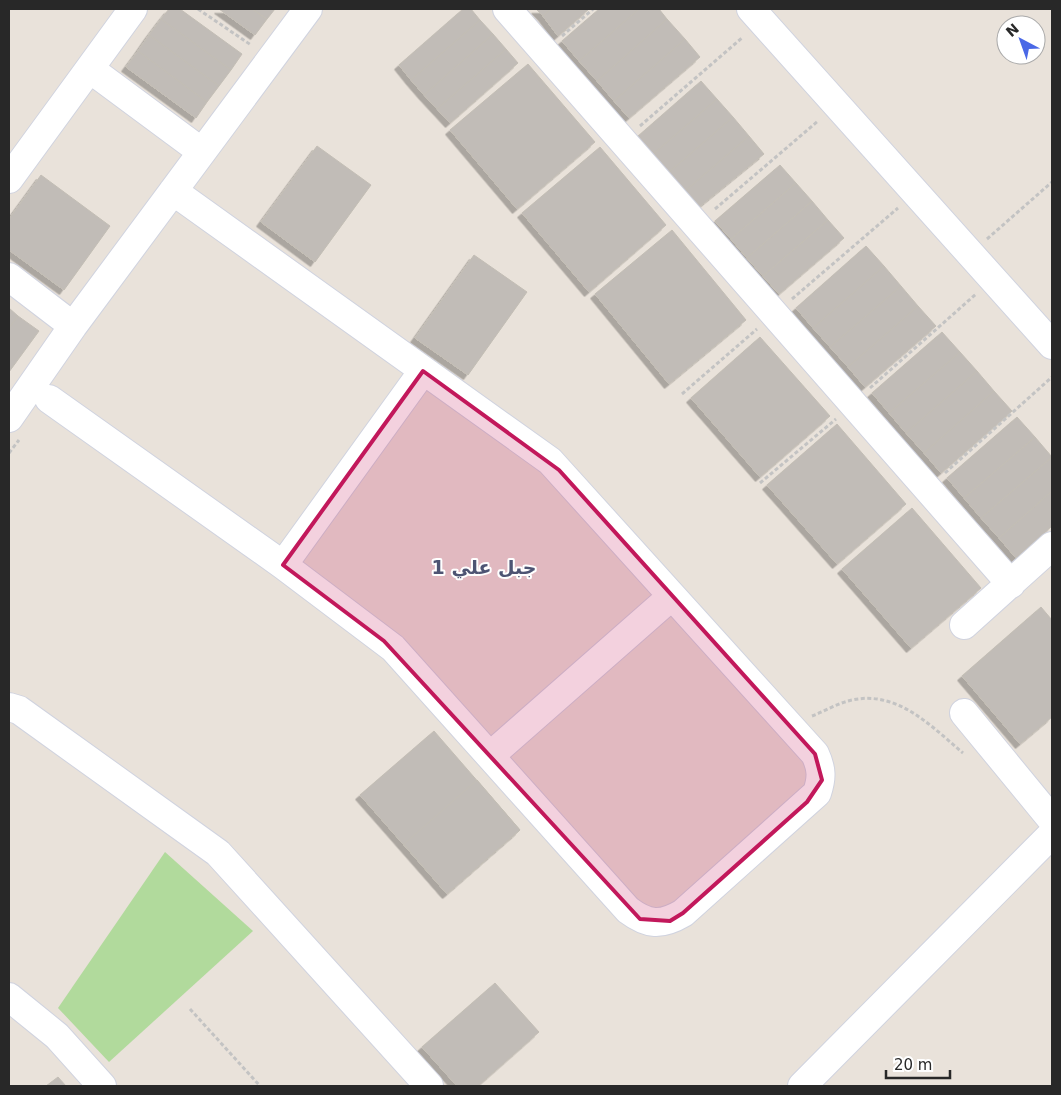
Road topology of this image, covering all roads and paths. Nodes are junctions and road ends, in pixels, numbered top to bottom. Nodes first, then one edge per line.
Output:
1 (133, 9) edge
2 (198, 9) edge
3 (308, 9) edge
4 (507, 9) edge
5 (594, 9) edge
6 (756, 15) edge
7 (256, 48) dead end
8 (545, 51) junction
9 (90, 68) junction
10 (838, 104) junction
11 (622, 141) junction
12 (202, 152) junction
13 (9, 179) edge
14 (1052, 182) edge
15 (173, 191) junction
16 (916, 192) junction
17 (695, 226) junction
18 (971, 254) junction
19 (9, 277) edge
20 (993, 278) junction
21 (775, 314) junction
22 (73, 326) junction
23 (1052, 345) edge
24 (423, 372) junction
25 (1052, 377) edge
26 (682, 394) dead end
27 (49, 399) dead end
28 (854, 403) junction
29 (9, 418) edge
30 (760, 483) dead end
31 (928, 488) junction
32 (1052, 546) edge
33 (284, 565) junction
34 (1011, 584) junction
35 (672, 596) junction
36 (964, 626) dead end
37 (9, 707) edge
38 (964, 713) dead end
39 (790, 726) junction
40 (491, 755) junction
41 (967, 756) dead end
42 (1052, 820) edge
43 (1052, 834) edge
44 (9, 997) edge
45 (190, 1009) dead end
46 (102, 1086) edge
47 (260, 1086) edge
48 (429, 1086) edge
49 (802, 1086) edge

1 - 9 street
2 - 7 path
3 - 12 street
4 - 8 street
5 - 8 path
6 - 10 street
6 - 11 path
8 - 11 street
9 - 12 street
9 - 13 street
10 - 16 street
10 - 17 path
11 - 17 street
12 - 15 street
14 - 18 path
15 - 22 street
15 - 24 street
16 - 18 street
16 - 21 path
17 - 21 street
18 - 20 street
19 - 22 street
20 - 23 street
20 - 28 path
21 - 26 path
21 - 28 street
22 - 29 street
24 - 33 street
24 - 35 street
25 - 31 path
27 - 33 street
28 - 30 path
28 - 31 street
31 - 34 street
32 - 34 street
33 - 40 street
34 - 36 street
35 - 39 street
35 - 40 street
37 - 48 street
38 - 42 street
39 - 40 street
39 - 41 path
43 - 49 street
44 - 46 street
45 - 47 path

